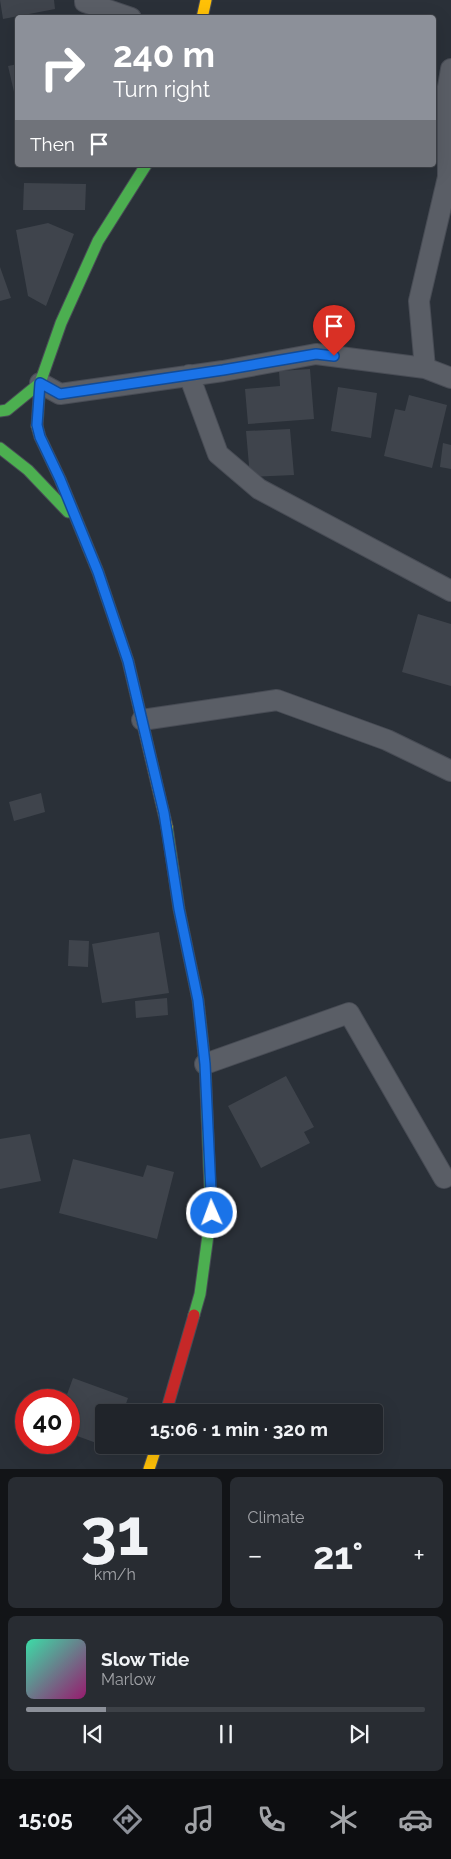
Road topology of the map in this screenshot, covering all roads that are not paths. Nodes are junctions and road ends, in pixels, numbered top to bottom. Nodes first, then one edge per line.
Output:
1 (206, 0) edge
2 (95, 8) edge
3 (120, 15) edge
4 (203, 15) edge
5 (451, 69) edge
6 (145, 167) edge
7 (425, 368) junction
8 (189, 376) junction
9 (451, 378) edge
10 (40, 383) junction
11 (4, 411) edge
12 (37, 425) junction
13 (0, 448) edge
14 (49, 459) junction
15 (28, 470) junction
16 (76, 520) junction
17 (451, 591) edge
18 (142, 720) junction
19 (451, 771) edge
20 (205, 1064) junction
21 (444, 1178) dead end
22 (168, 1404) edge
23 (154, 1454) edge
24 (149, 1469) edge

1 - 4 street
2 - 3 street
5 - 7 street
6 - 10 street
7 - 8 street
7 - 9 street
8 - 10 street
8 - 17 street
10 - 11 street
10 - 12 street
11 - 12 street
12 - 14 street
13 - 15 street
14 - 15 street
14 - 16 street
15 - 16 street
16 - 18 street
18 - 19 street
18 - 20 street
20 - 21 street
20 - 22 street
23 - 24 street

